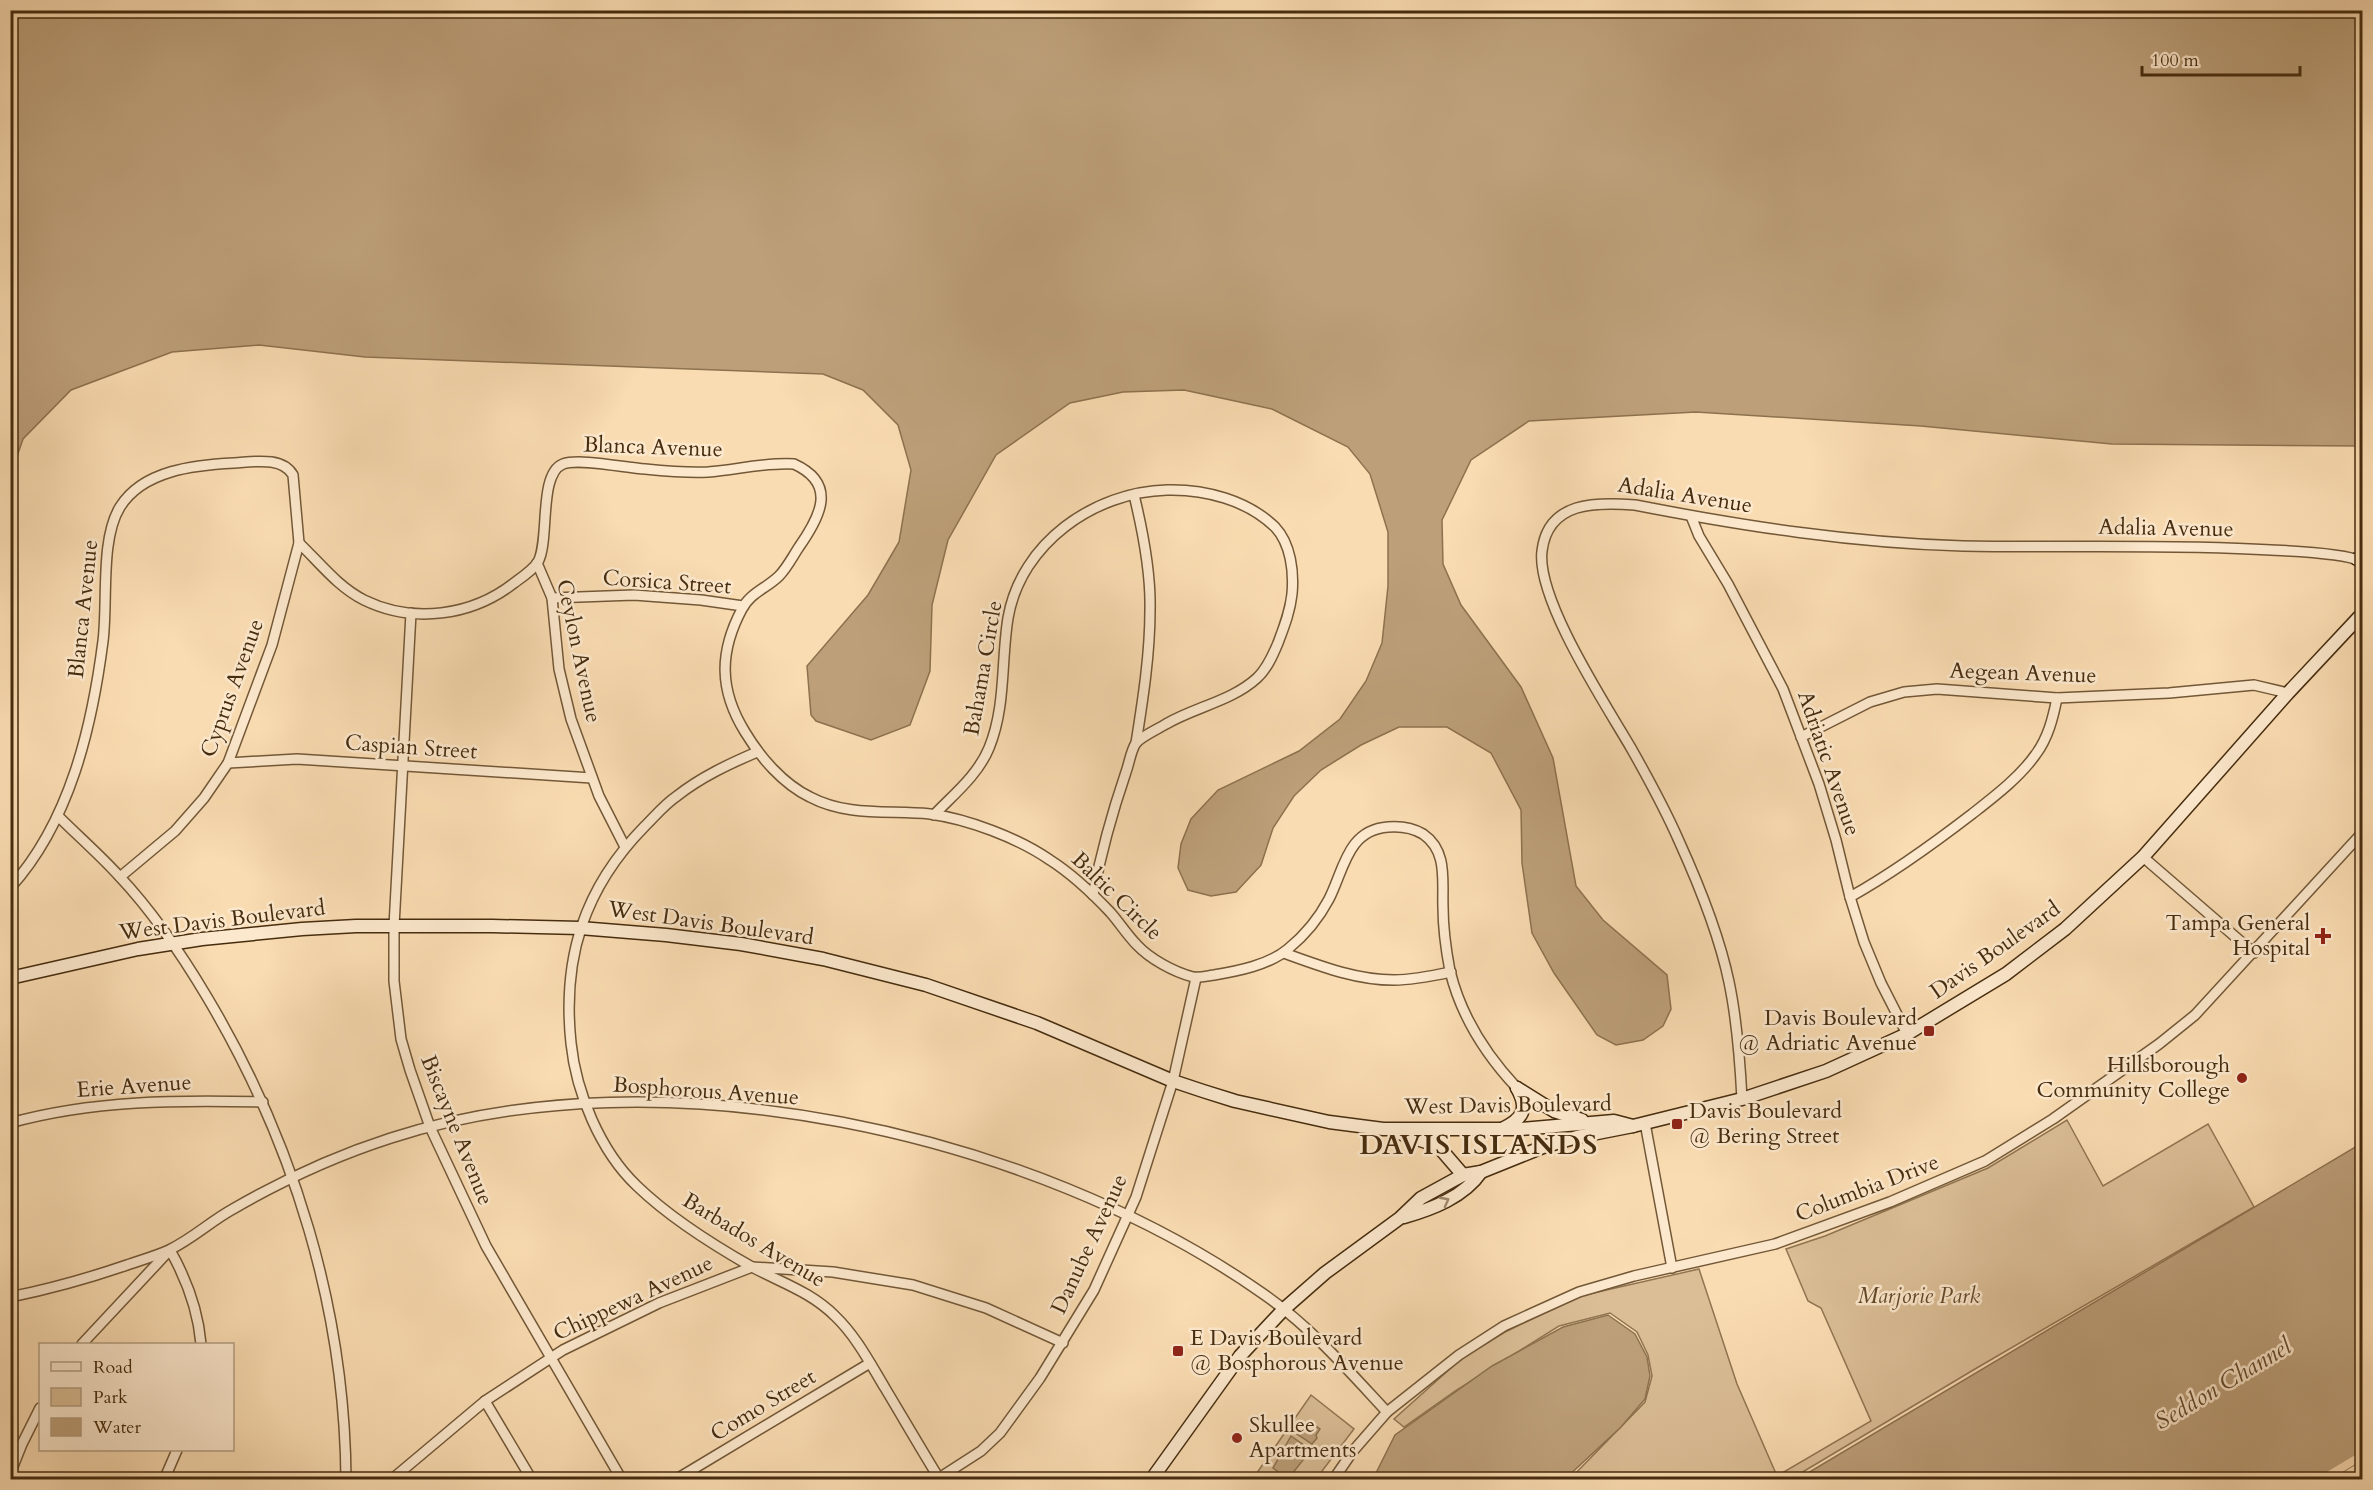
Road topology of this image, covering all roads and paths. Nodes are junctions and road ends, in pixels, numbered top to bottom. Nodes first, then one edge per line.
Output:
1 (293, 474) joint
2 (1134, 495) junction
3 (1691, 516) junction
4 (299, 543) junction
5 (2361, 560) edge
6 (537, 563) junction
7 (552, 598) junction
8 (743, 606) junction
9 (411, 613) junction
10 (2362, 614) edge
11 (2288, 693) junction
12 (2057, 698) junction
13 (1801, 737) junction
14 (1136, 743) junction
15 (757, 752) junction
16 (228, 763) junction
17 (403, 766) junction
18 (592, 778) junction
19 (934, 815) junction
20 (58, 816) junction
21 (2362, 833) edge
22 (625, 847) junction
23 (2143, 857) junction
24 (120, 877) junction
25 (10, 888) edge
26 (1093, 895) junction
27 (1850, 897) junction
28 (394, 926) junction
29 (580, 928) junction
30 (172, 943) junction
31 (1284, 953) junction
32 (2254, 953) junction
33 (1451, 972) junction
34 (10, 978) edge
35 (1196, 978) junction
36 (1908, 1034) junction
37 (1173, 1081) junction
38 (1517, 1088) junction
39 (1742, 1099) junction
40 (263, 1102) junction
41 (584, 1104) junction
42 (1589, 1122) junction
43 (10, 1123) edge
44 (1639, 1125) junction
45 (430, 1127) junction
46 (1383, 1129) junction
47 (1500, 1129) junction
48 (1481, 1172) junction
49 (1463, 1174) junction
50 (293, 1176) junction
51 (1128, 1215) junction
52 (1400, 1218) junction
53 (170, 1250) junction
54 (752, 1266) junction
55 (1672, 1268) junction
56 (10, 1297) edge
57 (1284, 1309) junction
58 (83, 1343) edge
59 (201, 1343) edge
60 (1062, 1343) junction
61 (550, 1358) junction
62 (870, 1363) junction
63 (485, 1401) junction
64 (39, 1410) edge
65 (1387, 1412) junction
66 (22, 1444) junction
67 (10, 1446) edge
68 (176, 1451) edge
69 (10, 1474) edge
70 (164, 1479) edge
71 (346, 1479) edge
72 (391, 1479) edge
73 (532, 1479) edge
74 (622, 1479) edge
75 (675, 1479) edge
76 (938, 1479) edge
77 (1151, 1479) edge
78 (1333, 1479) edge

1 - 4 street, Cyprus Avenue
1 - 20 street, Blanca Avenue
2 - 14 street
2 - 14 street, Bahama Circle
2 - 19 street, Bahama Circle
3 - 5 street, Adalia Avenue
3 - 13 street, Adriatic Avenue
3 - 39 street, Adalia Avenue
4 - 9 street
4 - 16 street, Cyprus Avenue
6 - 7 street, Ceylon Avenue
6 - 8 street, Blanca Avenue
6 - 9 street
7 - 8 street, Corsica Street
7 - 18 street, Ceylon Avenue
8 - 15 street, Baltic Circle
9 - 17 street, Biscayne Avenue
10 - 11 street, Davis Boulevard
11 - 12 street, Aegean Avenue
11 - 23 street, Davis Boulevard
12 - 13 street, Aegean Avenue
12 - 27 street
13 - 27 street, Adriatic Avenue
14 - 26 street
15 - 19 street, Baltic Circle
15 - 22 street, Barbados Avenue
16 - 17 street, Caspian Street
16 - 24 street, Cyprus Avenue
17 - 18 street, Caspian Street
17 - 28 street, Biscayne Avenue
18 - 22 street, Ceylon Avenue
19 - 26 street, Baltic Circle
20 - 24 street
20 - 25 street, Blanca Avenue
21 - 32 street, Columbia Drive
22 - 29 street, Barbados Avenue
23 - 32 street
23 - 36 street, Davis Boulevard
24 - 30 street
26 - 35 street, Baltic Circle
27 - 36 street, Adriatic Avenue
28 - 29 street, West Davis Boulevard
28 - 30 street, West Davis Boulevard
28 - 45 street, Biscayne Avenue
29 - 37 street, West Davis Boulevard
29 - 41 street, Barbados Avenue
30 - 34 street, West Davis Boulevard
30 - 40 street
31 - 33 street
31 - 33 street
31 - 35 street
32 - 55 street, Columbia Drive
33 - 38 street
35 - 37 street, Danube Avenue
36 - 39 street, Davis Boulevard
37 - 46 street, West Davis Boulevard
37 - 51 street, Danube Avenue
38 - 42 street
38 - 47 street
39 - 44 street, Davis Boulevard
40 - 43 street, Erie Avenue
40 - 50 street
41 - 45 street, Bosphorous Avenue
41 - 51 street, Bosphorous Avenue
41 - 54 street, Barbados Avenue
42 - 44 street, West Davis Boulevard
42 - 47 street, West Davis Boulevard
44 - 48 street, Davis Boulevard
44 - 55 street
45 - 50 street, Bosphorous Avenue
45 - 61 street, Biscayne Avenue
46 - 47 street, West Davis Boulevard
46 - 49 street, West Davis Boulevard
48 - 49 street
52 -> 48 street
49 - 52 street
50 - 53 street, Bosphorous Avenue
50 - 71 street
51 - 57 street, Bosphorous Avenue
51 - 60 street, Danube Avenue
52 - 57 street
53 - 56 street, Bosphorous Avenue
53 - 58 street
53 - 59 street
54 - 60 street, Chippewa Avenue
54 - 61 street, Chippewa Avenue
54 - 62 street, Barbados Avenue
55 - 65 street, Columbia Drive
57 - 65 street, Bosphorous Avenue
57 - 77 street
60 - 76 street, Danube Avenue
61 - 63 street, Chippewa Avenue
61 - 74 street, Biscayne Avenue
62 - 75 street, Como Street
62 - 76 street, Barbados Avenue
63 - 72 street, Chippewa Avenue
63 - 73 street
64 - 66 street
65 - 78 street, Columbia Drive
66 - 67 street
66 - 69 street
68 - 70 street

